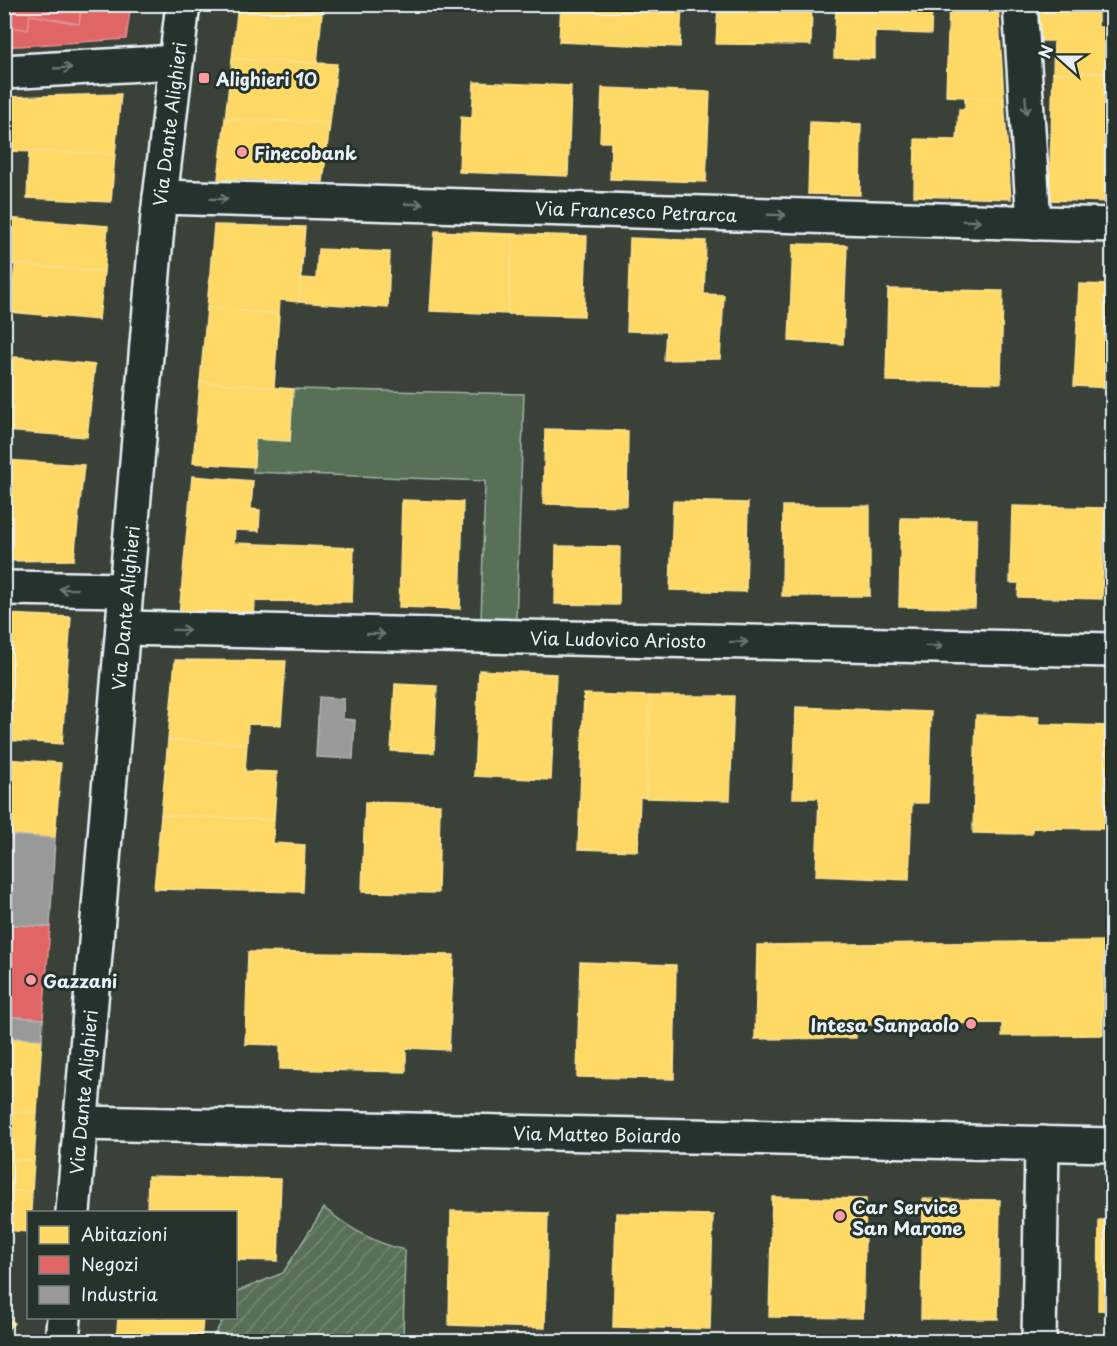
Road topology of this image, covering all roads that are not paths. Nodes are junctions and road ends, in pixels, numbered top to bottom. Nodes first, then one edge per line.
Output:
1 (183, 4) edge
2 (1020, 4) edge
3 (176, 62) junction
4 (4, 72) edge
5 (160, 197) junction
6 (1034, 223) junction
7 (1113, 225) edge
8 (4, 588) edge
9 (126, 590) junction
10 (123, 628) junction
11 (1113, 650) edge
12 (81, 1123) junction
13 (1042, 1143) junction
14 (1113, 1145) edge
15 (73, 1211) edge
16 (64, 1319) edge
17 (62, 1341) edge
18 (1039, 1341) edge

1 - 3 street, Via Dante Alighieri
2 -> 6 street
4 -> 3 street
3 - 5 street, Via Dante Alighieri
5 -> 6 street, Via Francesco Petrarca
5 - 9 street, Via Dante Alighieri
6 - 7 street, Via Francesco Petrarca
9 -> 8 street
9 - 10 street, Via Dante Alighieri
10 -> 11 street, Via Ludovico Ariosto
10 - 12 street, Via Dante Alighieri
12 - 13 street, Via Matteo Boiardo
12 - 15 street, Via Dante Alighieri
13 - 14 street, Via Matteo Boiardo
13 - 18 street
16 - 17 street

